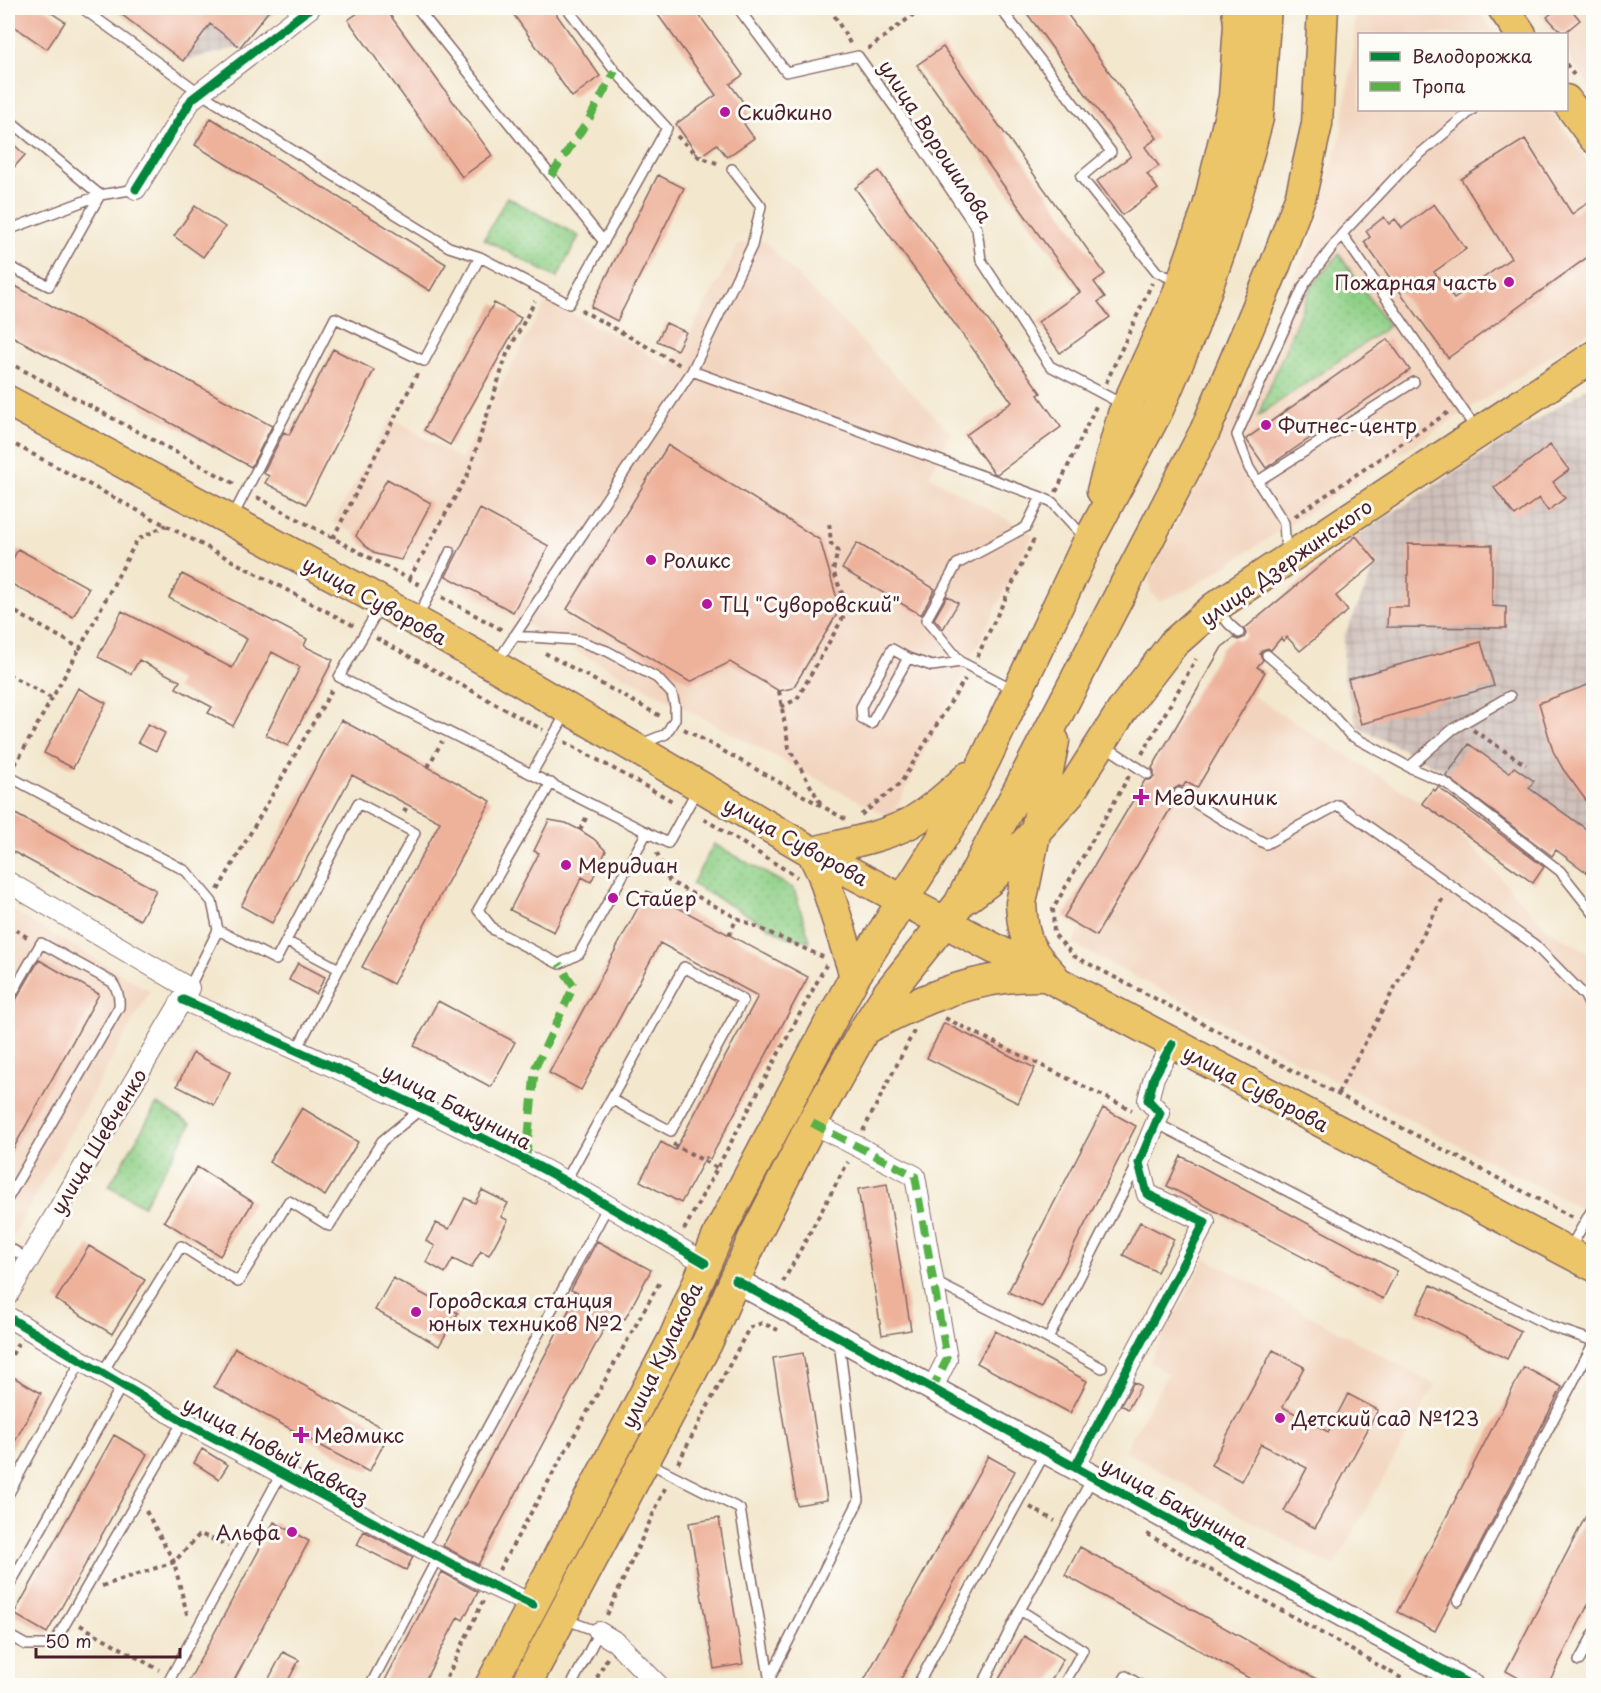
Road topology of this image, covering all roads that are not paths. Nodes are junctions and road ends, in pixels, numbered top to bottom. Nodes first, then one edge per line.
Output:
1 (82, 8) edge
2 (310, 8) edge
3 (417, 8) edge
4 (567, 8) edge
5 (738, 8) edge
6 (1000, 8) edge
7 (1237, 8) edge
8 (1266, 8) edge
9 (1323, 8) edge
10 (1503, 8) edge
11 (1520, 33) edge
12 (200, 93) junction
13 (1568, 103) edge
14 (1471, 111) edge
15 (8, 119) edge
16 (1593, 138) edge
17 (732, 169) road end
18 (136, 189) joint
19 (100, 195) junction
20 (8, 230) edge
21 (1342, 234) junction
22 (604, 242) junction
23 (480, 257) junction
24 (8, 266) edge
25 (1169, 278) junction
26 (1593, 356) edge
27 (692, 371) junction
28 (1414, 382) dead end
29 (1114, 400) junction
30 (8, 401) edge
31 (1479, 433) junction
32 (1258, 481) junction
33 (1041, 497) junction
34 (230, 521) junction
35 (1089, 542) junction
36 (450, 552) dead end
37 (1286, 559) junction
38 (383, 603) junction
39 (1215, 607) junction
40 (415, 622) junction
41 (1239, 633) dead end
42 (514, 636) junction
43 (1267, 655) dead end
44 (908, 658) junction
45 (961, 662) junction
46 (495, 666) junction
47 (1018, 691) junction
48 (1510, 696) dead end
49 (1061, 705) junction
50 (560, 723) junction
51 (1101, 744) junction
52 (633, 749) junction
53 (984, 760) junction
54 (1409, 767) junction
55 (532, 773) junction
56 (1148, 774) dead end
57 (8, 777) edge
58 (551, 783) junction
59 (1179, 793) dead end
60 (692, 798) junction
61 (1036, 828) junction
62 (647, 832) junction
63 (812, 852) junction
64 (8, 882) edge
65 (904, 899) junction
66 (951, 912) junction
67 (1593, 914) edge
68 (218, 930) junction
69 (286, 941) junction
70 (339, 969) junction
71 (855, 976) junction
72 (1053, 980) junction
73 (186, 994) junction
74 (8, 995) edge
75 (1593, 1015) edge
76 (864, 1030) junction
77 (1172, 1044) junction
78 (297, 1049) junction
79 (611, 1099) junction
80 (422, 1108) junction
81 (812, 1123) junction
82 (1156, 1123) junction
83 (1139, 1163) junction
84 (565, 1182) junction
85 (8, 1198) edge
86 (608, 1206) junction
87 (1593, 1206) edge
88 (8, 1247) edge
89 (1567, 1252) junction
90 (28, 1259) junction
91 (705, 1263) junction
92 (1593, 1266) edge
93 (735, 1280) junction
94 (933, 1281) junction
95 (8, 1295) edge
96 (8, 1317) edge
97 (838, 1336) junction
98 (1048, 1339) junction
99 (1593, 1342) edge
100 (81, 1361) junction
101 (1102, 1368) dead end
102 (102, 1373) junction
103 (122, 1385) junction
104 (932, 1389) junction
105 (183, 1421) junction
106 (1046, 1451) junction
107 (644, 1461) junction
108 (1084, 1472) junction
109 (281, 1474) junction
110 (8, 1495) edge
111 (430, 1552) junction
112 (8, 1588) edge
113 (1458, 1601) dead end
114 (533, 1605) junction
115 (1020, 1610) junction
116 (561, 1618) junction
117 (1593, 1633) edge
118 (8, 1635) edge
119 (607, 1637) junction
120 (1579, 1661) dead end
121 (768, 1681) edge
122 (1457, 1682) edge
123 (166, 1686) edge
124 (370, 1686) edge
125 (490, 1686) edge
126 (525, 1686) edge
127 (571, 1686) edge
128 (659, 1686) edge
129 (917, 1686) edge
130 (982, 1686) edge
131 (1063, 1686) edge
132 (1120, 1686) edge
133 (1142, 1686) edge

1 - 12 lane
2 - 12 street
3 - 22 lane
4 - 22 lane
5 - 29 lane, улица Ворошилова
6 - 25 lane
7 - 25 main road
8 - 35 main road
9 - 49 main road
10 - 11 main road
12 - 18 street
12 - 23 lane
13 - 16 main road
14 - 21 lane
15 - 19 lane
17 - 27 lane
18 - 19 lane
19 - 20 lane
19 - 24 lane
21 - 31 lane
21 - 32 lane
22 - 23 lane
23 - 34 lane
25 - 29 main road
26 - 31 main road, улица Дзержинского
27 - 33 lane
27 - 42 lane
28 - 32 lane
29 - 35 main road
30 - 34 main road, улица Суворова
31 - 37 main road, улица Дзержинского
32 - 37 lane
33 - 35 lane
33 - 45 lane
34 - 38 main road, улица Суворова
35 - 47 main road, улица Кулакова
36 - 40 lane
37 - 39 main road, улица Дзержинского
38 - 40 main road, улица Суворова
38 - 55 lane
39 - 41 lane
39 - 51 main road, улица Дзержинского
40 - 46 main road, улица Суворова
42 - 46 lane
42 - 52 lane
43 - 54 lane
44 - 44 lane
44 - 45 lane
45 - 47 lane
46 - 50 main road, улица Суворова
47 - 53 main road, улица Кулакова
48 - 54 lane
49 - 61 main road
49 - 66 main road
50 - 52 main road, улица Суворова
50 - 55 lane
51 - 56 lane
51 - 61 main road, улица Дзержинского
52 - 60 main road, улица Суворова
53 - 63 main road
53 - 65 main road, улица Кулакова
54 - 67 lane
55 - 58 lane
57 - 68 lane
58 - 62 lane
58 - 62 lane
59 - 75 lane
60 - 62 lane
60 - 63 main road, улица Суворова
61 - 66 main road, улица Дзержинского
61 - 72 main road
63 - 65 main road, улица Суворова
63 - 71 main road
64 - 73 street, улица Бакунина
65 - 66 main road, улица Суворова
65 - 71 main road, улица Кулакова
66 - 72 main road, улица Суворова
66 - 76 main road, улица Кулакова
68 - 69 lane
68 - 73 lane
69 - 70 lane
69 - 70 lane
70 - 78 lane
71 - 91 main road, улица Кулакова
72 - 76 main road
72 - 77 main road, улица Суворова
73 - 78 street, улица Бакунина
73 - 90 street, улица Шевченко
74 - 85 lane
76 - 81 main road, улица Кулакова
77 - 82 street
77 - 89 main road, улица Суворова
78 - 80 street, улица Бакунина
79 - 79 lane
79 - 84 lane
80 - 84 street, улица Бакунина
80 - 102 lane
81 - 93 main road, улица Кулакова
81 - 94 street
82 - 83 street
82 - 99 lane
83 - 98 lane
83 - 108 street
84 - 86 street, улица Бакунина
86 - 91 street, улица Бакунина
86 - 111 lane
87 - 89 lane
88 - 90 lane
89 - 92 main road, улица Суворова
90 - 95 street, улица Шевченко
91 - 93 main road, улица Бакунина
91 - 114 main road, улица Кулакова
93 - 97 street, улица Бакунина
93 - 107 main road, улица Кулакова
94 - 98 lane
94 - 104 street
96 - 100 street, улица Новый Кавказ
97 - 104 street, улица Бакунина
97 - 121 lane
98 - 101 lane
99 - 113 lane
100 - 102 street, улица Новый Кавказ
100 - 110 lane
102 - 103 street, улица Новый Кавказ
103 - 105 street, улица Новый Кавказ
103 - 112 lane
104 - 106 street, улица Бакунина
105 - 109 street, улица Новый Кавказ
105 - 118 lane
106 - 108 street, улица Бакунина
106 - 129 lane
107 - 116 main road, улица Кулакова
107 - 121 lane
108 - 115 lane
108 - 122 street, улица Бакунина
109 - 111 street, улица Новый Кавказ
109 - 123 lane
111 - 114 street, улица Новый Кавказ
111 - 124 lane
114 - 116 main road
114 - 125 main road, улица Кулакова
115 - 130 lane
115 - 131 lane
116 - 119 lane
116 - 126 main road, улица Кулакова
117 - 120 lane
119 - 127 lane
119 - 128 street
132 - 133 lane

